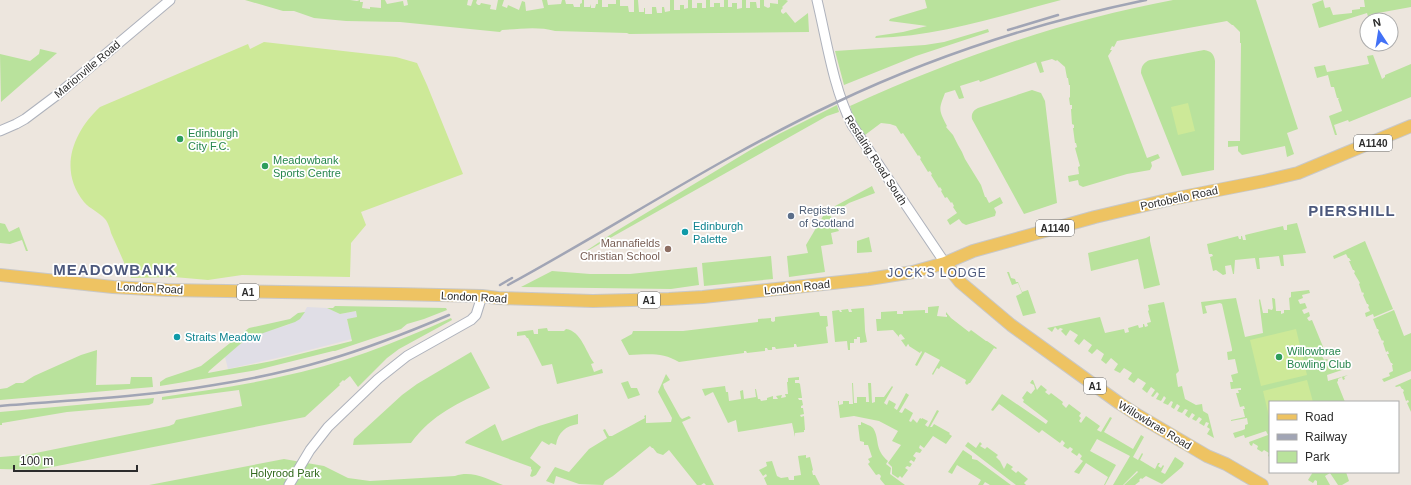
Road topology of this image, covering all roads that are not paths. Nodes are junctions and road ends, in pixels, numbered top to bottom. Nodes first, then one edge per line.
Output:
1 (170, 0) edge
2 (818, 0) edge
3 (1411, 126) edge
4 (0, 130) edge
5 (945, 263) junction
6 (0, 275) edge
7 (482, 296) junction
8 (289, 485) edge
9 (1262, 485) edge

1 - 4 street, Marionville Road
2 - 5 street, Restalrig Road South
3 - 5 main road, Portobello Road / A1140
5 - 7 main road, London Road / A1
5 - 9 main road, Willowbrae Road / A1
6 - 7 main road, London Road / A1
7 - 8 street

